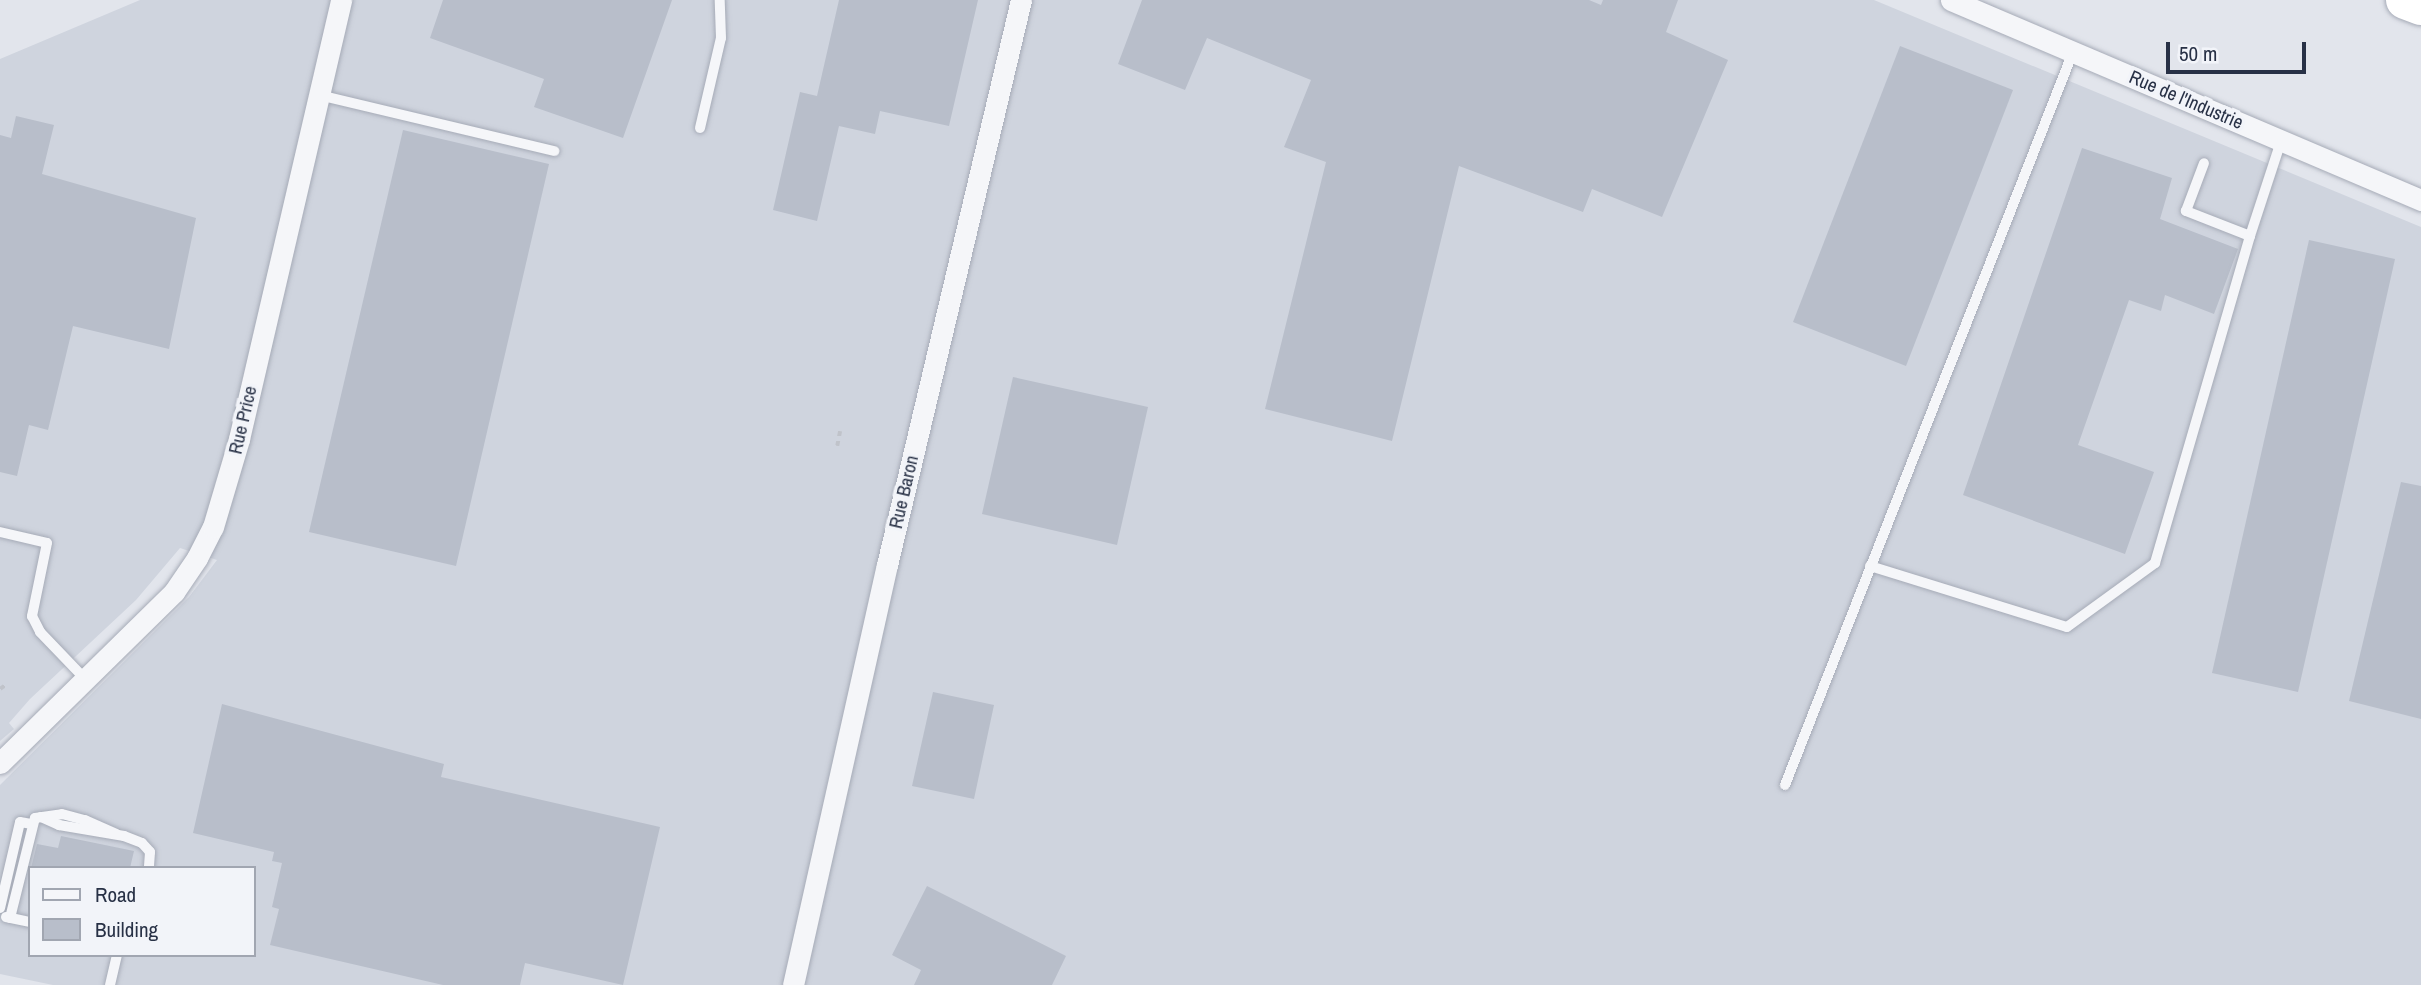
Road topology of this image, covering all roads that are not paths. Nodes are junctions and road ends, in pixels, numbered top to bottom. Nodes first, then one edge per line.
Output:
1 (341, 0) edge
2 (720, 0) edge
3 (1021, 0) edge
4 (1951, 0) edge
5 (2405, 0) edge
6 (2421, 6) edge
7 (2073, 52) junction
8 (319, 95) junction
9 (700, 128) dead end
10 (2281, 141) junction
11 (554, 151) dead end
12 (2204, 163) dead end
13 (2421, 201) edge
14 (2250, 236) junction
15 (0, 532) edge
16 (1870, 566) junction
17 (86, 680) junction
18 (0, 763) edge
19 (1785, 785) dead end
20 (35, 820) junction
21 (150, 862) edge
22 (0, 908) edge
23 (5, 916) edge
24 (28, 922) edge
25 (117, 957) edge
26 (110, 985) edge
27 (793, 985) edge

1 - 8 street, Rue Price
2 - 9 lane
3 - 27 street, Rue Baron
4 - 7 street, Rue de l'Industrie
5 - 6 highway
7 - 10 street, Rue de l'Industrie
7 - 16 lane
8 - 11 lane
8 - 17 street, Rue Price
10 - 13 street, Rue de l'Industrie
10 - 14 lane
12 - 14 lane
14 - 16 lane
15 - 17 lane
16 - 19 lane
17 - 18 street, Rue Price
20 - 21 lane
20 - 22 lane
20 - 23 lane
23 - 24 lane
25 - 26 lane

